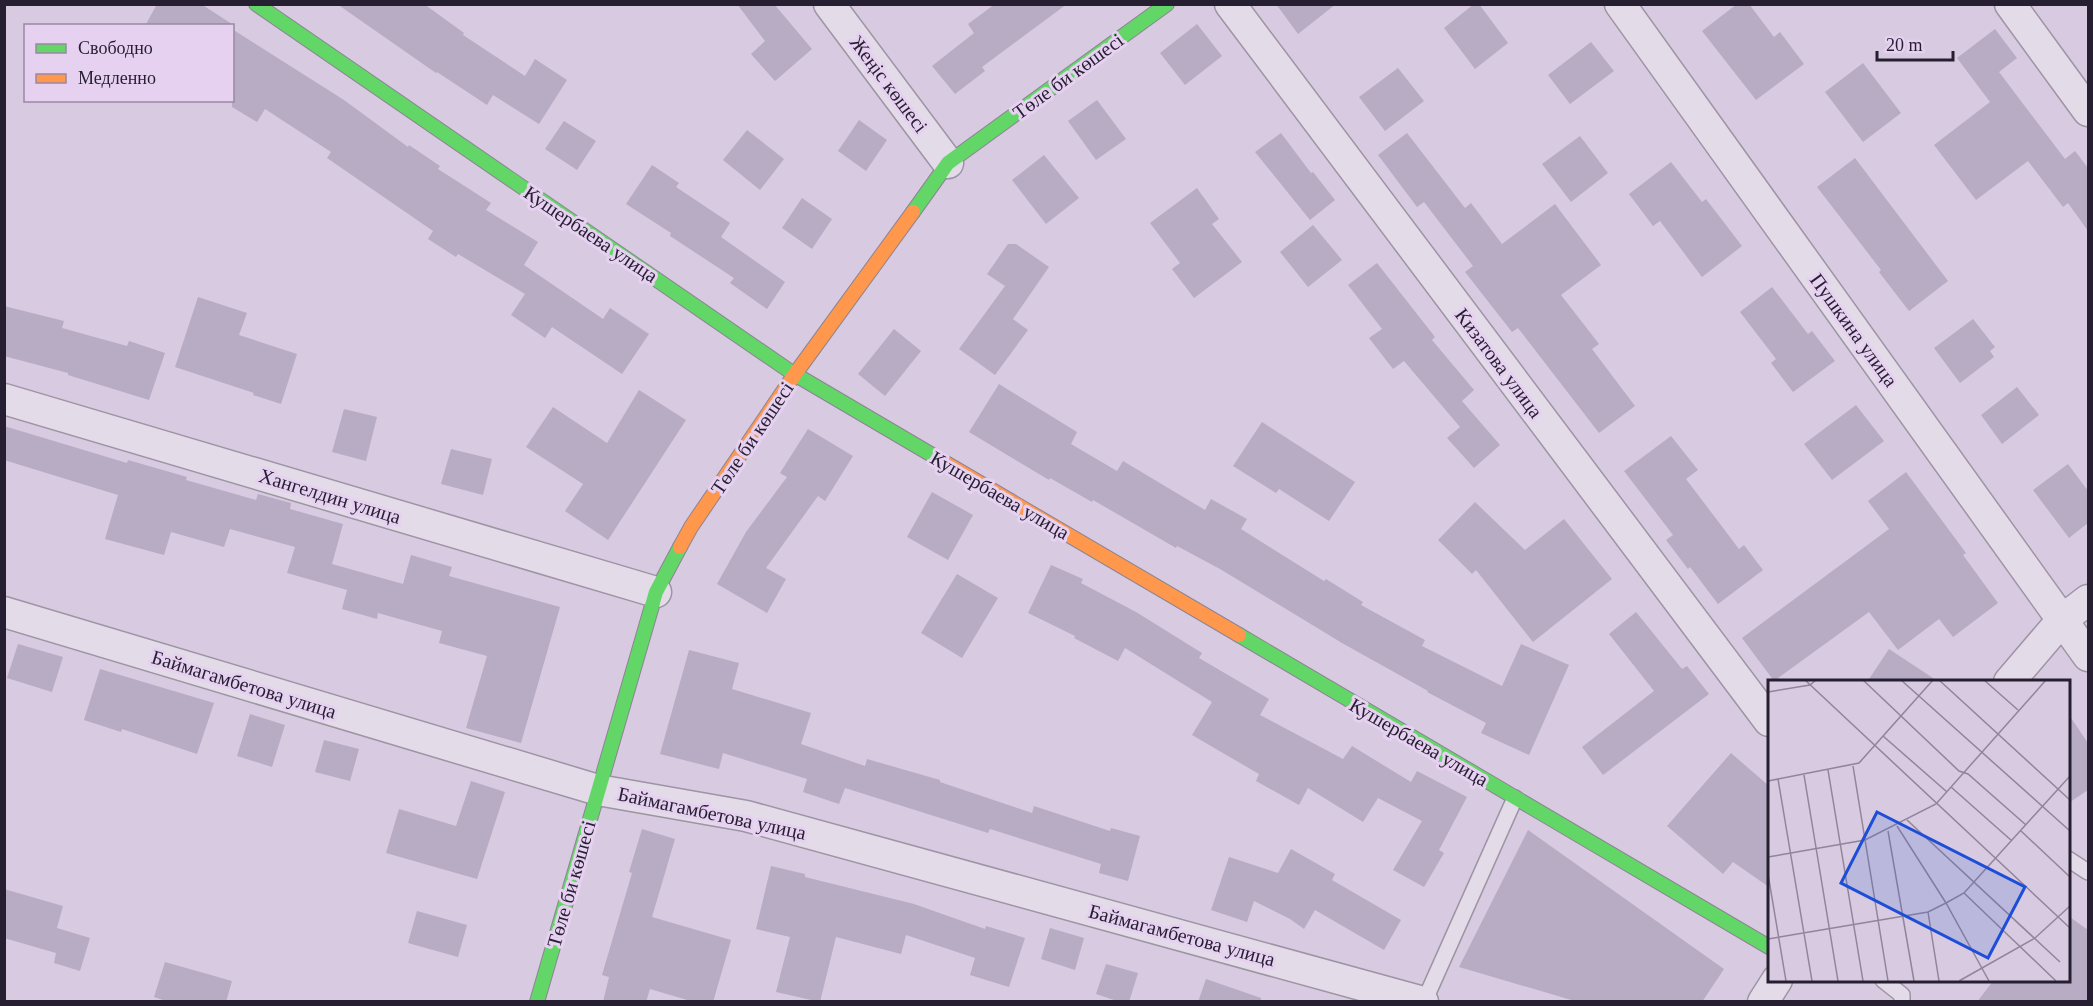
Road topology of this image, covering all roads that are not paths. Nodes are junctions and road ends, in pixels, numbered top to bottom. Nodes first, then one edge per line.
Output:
1 (256, 4) edge
2 (830, 4) edge
3 (1167, 4) edge
4 (1230, 4) edge
5 (1620, 4) edge
6 (2010, 4) edge
7 (2088, 111) edge
8 (948, 163) junction
9 (795, 374) junction
10 (4, 399) edge
11 (656, 592) junction
12 (2088, 600) edge
13 (4, 612) edge
14 (2062, 620) junction
15 (2088, 656) edge
16 (2011, 680) edge
17 (1768, 720) edge
18 (598, 790) junction
19 (1515, 798) junction
20 (2069, 860) edge
21 (2088, 872) edge
22 (1768, 946) edge
23 (1776, 982) edge
24 (1884, 982) edge
25 (537, 1002) edge
26 (1423, 1002) edge
27 (1762, 1002) edge
28 (1902, 1002) edge

1 - 9 street, Кушербаева улица
2 - 8 street, Жеңіс көшесі
3 - 8 street, Төле би көшесі
4 - 17 street, Кизатова улица
5 - 14 street, Пушкина улица
6 - 7 street
8 - 9 street, Төле би көшесі
9 - 11 street, Төле би көшесі
9 - 19 street, Кушербаева улица
10 - 11 street, Хангелдин улица
11 - 18 street, Төле би көшесі
12 - 14 street
13 - 18 street, Баймагамбетова улица
14 - 15 street, Пушкина улица
14 - 16 street
18 - 25 street, Төле би көшесі
18 - 26 street, Баймагамбетова улица
19 - 22 street, Кушербаева улица
19 - 26 lane
20 - 21 lane
23 - 27 street
24 - 28 lane

